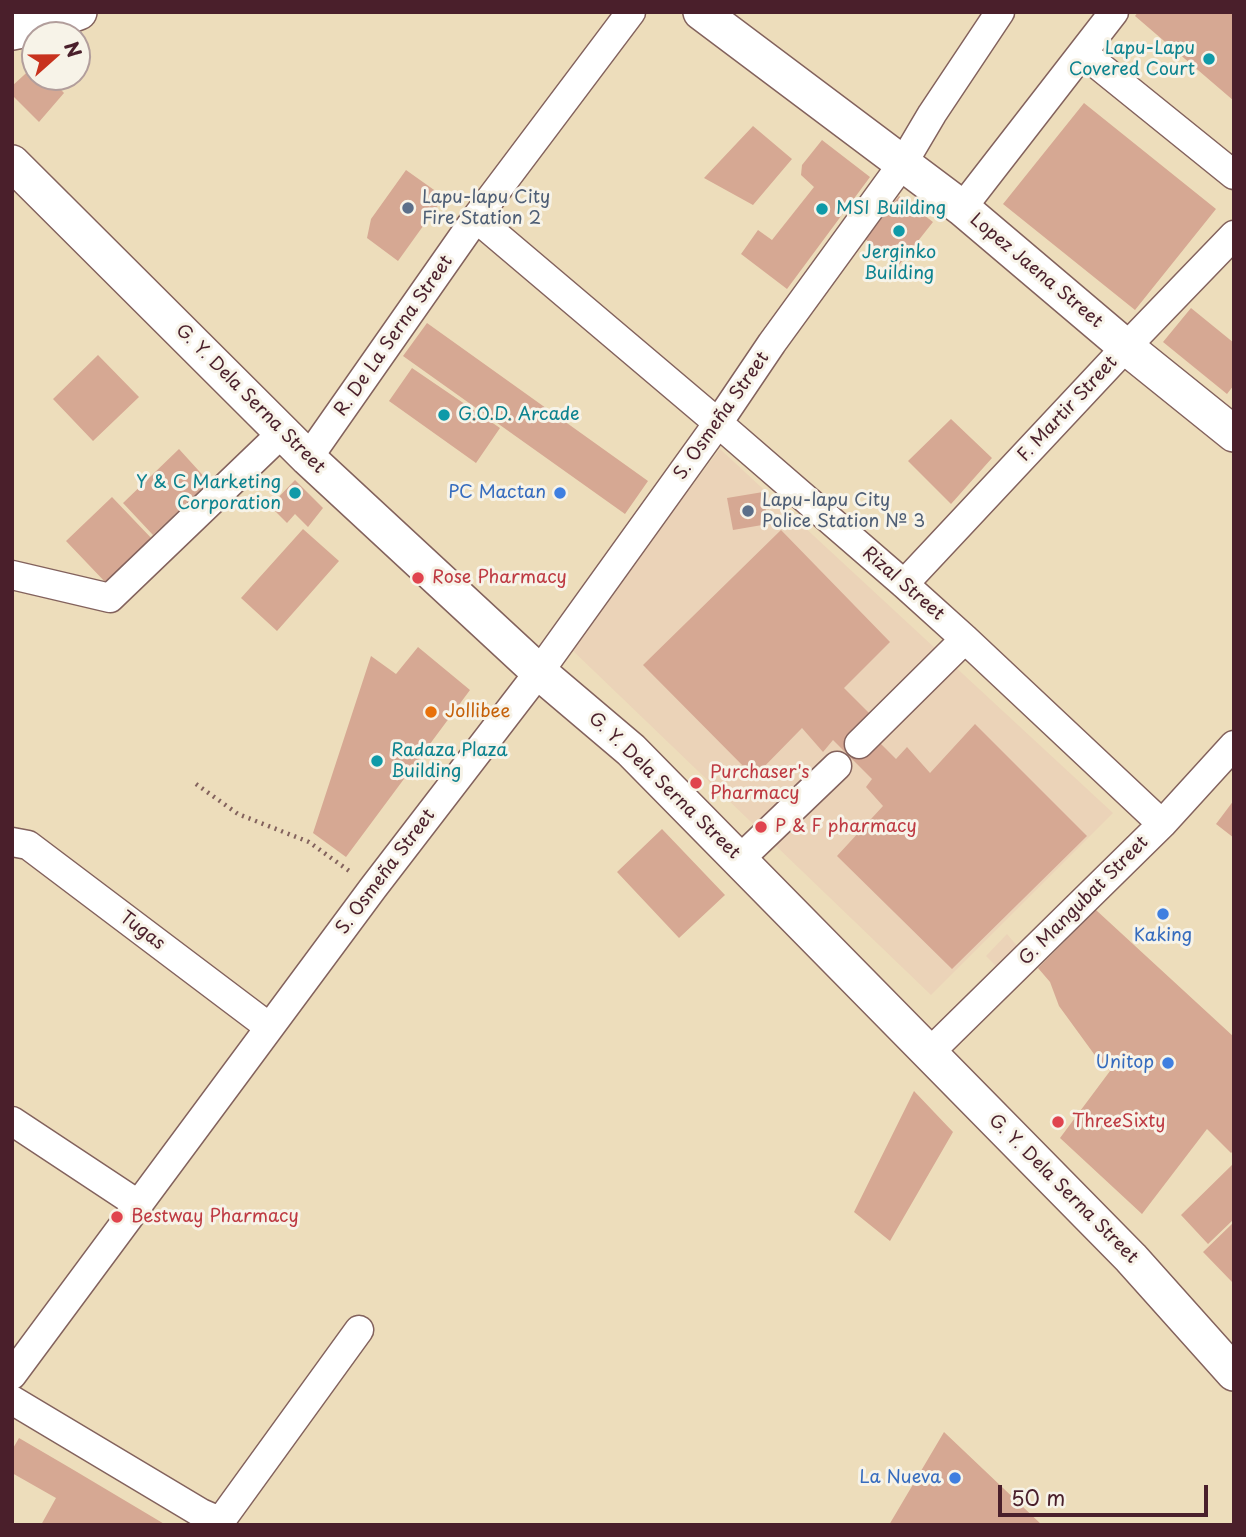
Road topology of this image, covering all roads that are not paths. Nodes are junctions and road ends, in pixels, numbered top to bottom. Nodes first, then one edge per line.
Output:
1 (79, 12) edge
2 (631, 12) edge
3 (701, 12) edge
4 (1000, 12) edge
5 (1114, 12) edge
6 (12, 32) edge
7 (1083, 53) junction
8 (12, 163) edge
9 (903, 163) junction
10 (1234, 175) edge
11 (962, 208) junction
12 (476, 218) junction
13 (1234, 235) edge
14 (1126, 347) junction
15 (718, 423) junction
16 (283, 432) junction
17 (1234, 434) edge
18 (308, 458) junction
19 (12, 575) edge
20 (904, 584) junction
21 (965, 639) junction
22 (539, 672) junction
23 (859, 744) dead end
24 (1234, 745) edge
25 (837, 766) dead end
26 (1162, 824) junction
27 (12, 842) edge
28 (740, 859) junction
29 (269, 1027) junction
30 (929, 1053) junction
31 (12, 1121) edge
32 (139, 1205) junction
33 (359, 1330) dead end
34 (1234, 1373) edge
35 (12, 1375) edge
36 (12, 1400) edge

1 - 6 main road
2 - 12 street, R. De La Serna Street
3 - 9 main road, Lopez Jaena Street
4 - 9 street, S. Osmeña Street
5 - 7 street
7 - 10 street
7 - 11 street
8 - 16 main road, G. Y. Dela Serna Street
9 - 11 main road, Lopez Jaena Street
9 - 15 street, S. Osmeña Street
11 - 14 main road, Lopez Jaena Street
12 - 15 street, Rizal Street
12 - 18 street, R. De La Serna Street
13 - 14 street, F. Martir Street
14 - 17 main road, Lopez Jaena Street
14 - 20 street, F. Martir Street
15 - 20 street, Rizal Street
15 - 22 street, S. Osmeña Street
16 - 18 main road, G. Y. Dela Serna Street
16 - 19 street
18 - 22 main road, G. Y. Dela Serna Street
20 - 21 street, Rizal Street
21 - 23 street
21 - 26 street, Rizal Street
22 - 28 main road, G. Y. Dela Serna Street
22 - 29 street, S. Osmeña Street
24 - 26 street, G. Mangubat Street
25 - 28 street
26 - 30 street, G. Mangubat Street
27 - 29 street, Tugas
28 - 30 main road, G. Y. Dela Serna Street
29 - 32 street, S. Osmeña Street
30 - 34 main road, G. Y. Dela Serna Street
31 - 32 street
32 - 35 street, S. Osmeña Street
33 - 36 street

